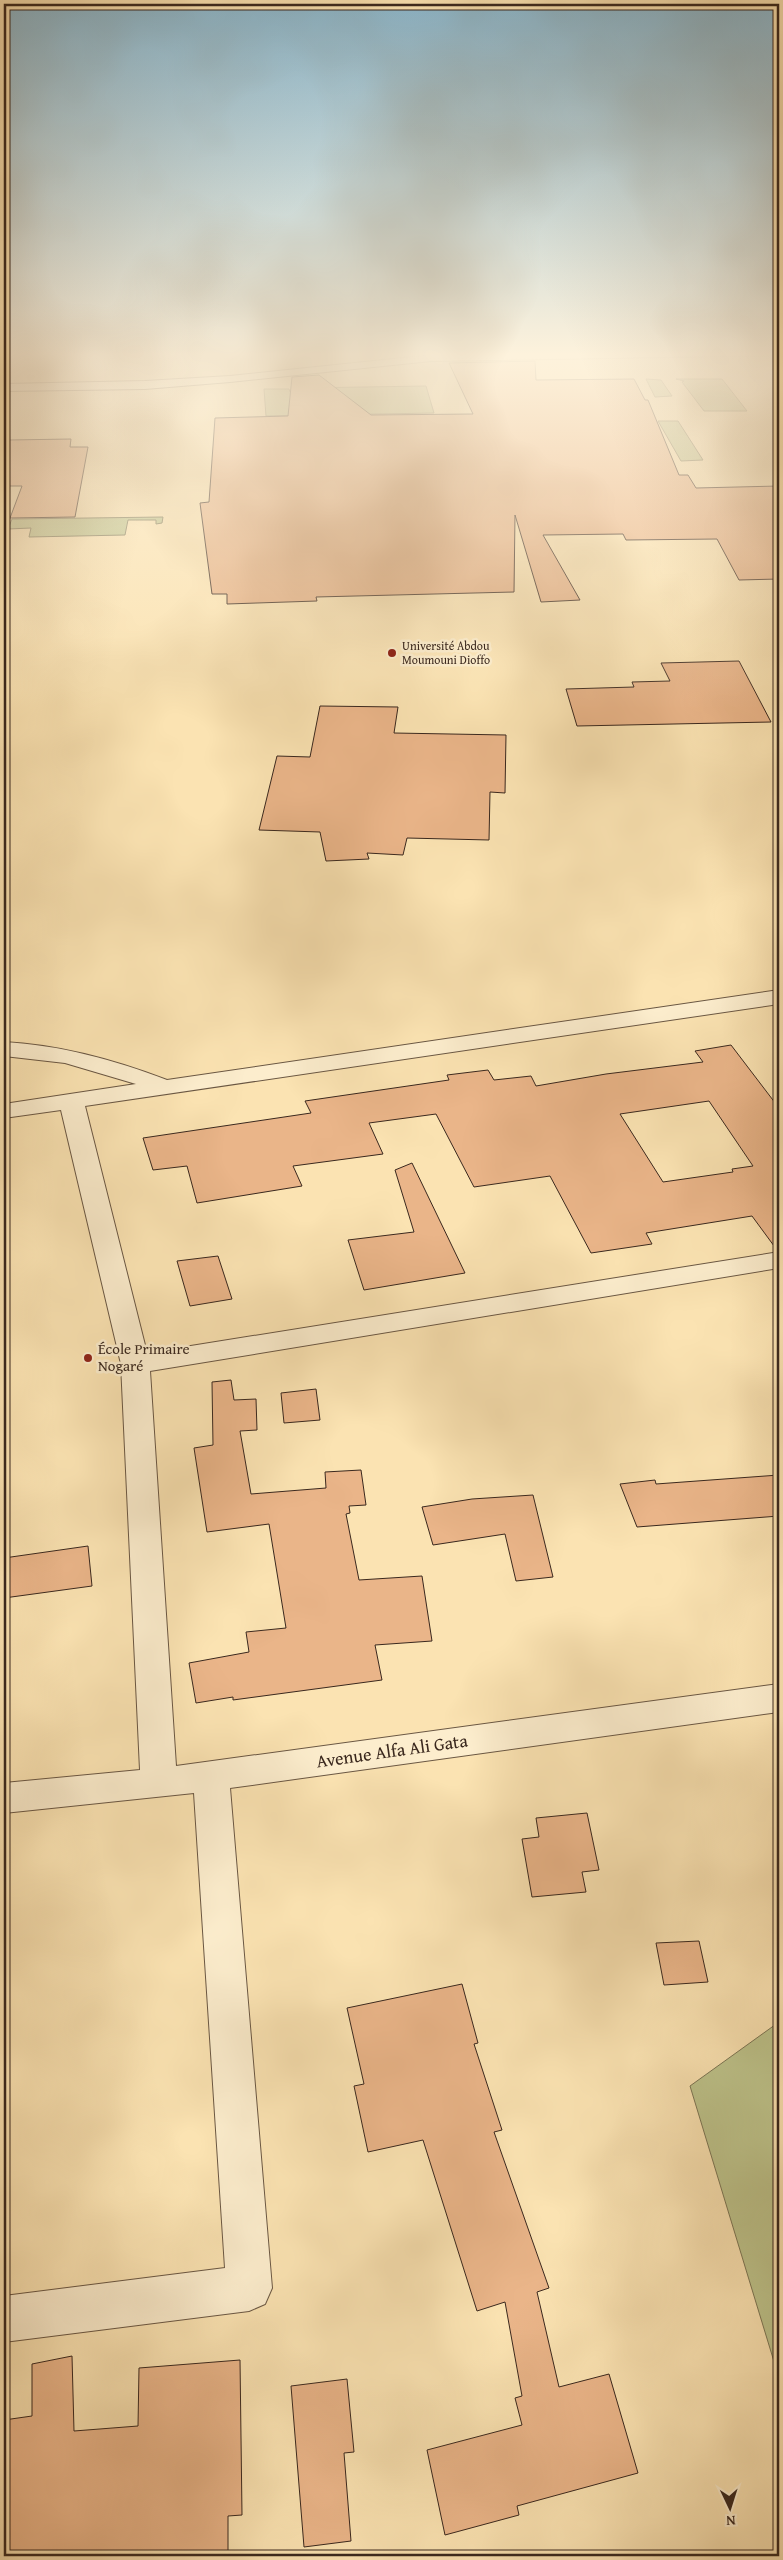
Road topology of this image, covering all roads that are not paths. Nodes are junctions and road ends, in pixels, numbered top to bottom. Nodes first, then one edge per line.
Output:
1 (779, 997) edge
2 (4, 1049) edge
3 (163, 1086) junction
4 (71, 1100) junction
5 (4, 1111) edge
6 (779, 1260) edge
7 (135, 1364) junction
8 (779, 1698) edge
9 (211, 1776) junction
10 (159, 1783) junction
11 (4, 1798) edge
12 (4, 2319) edge

1 - 3 street
2 - 3 street
3 - 4 street
4 - 5 street
4 - 7 street
6 - 7 street
7 - 10 street
8 - 9 street, Avenue Alfa Ali Gata
9 - 10 street, Avenue Alfa Ali Gata
9 - 12 street
10 - 11 street, Avenue Alfa Ali Gata

